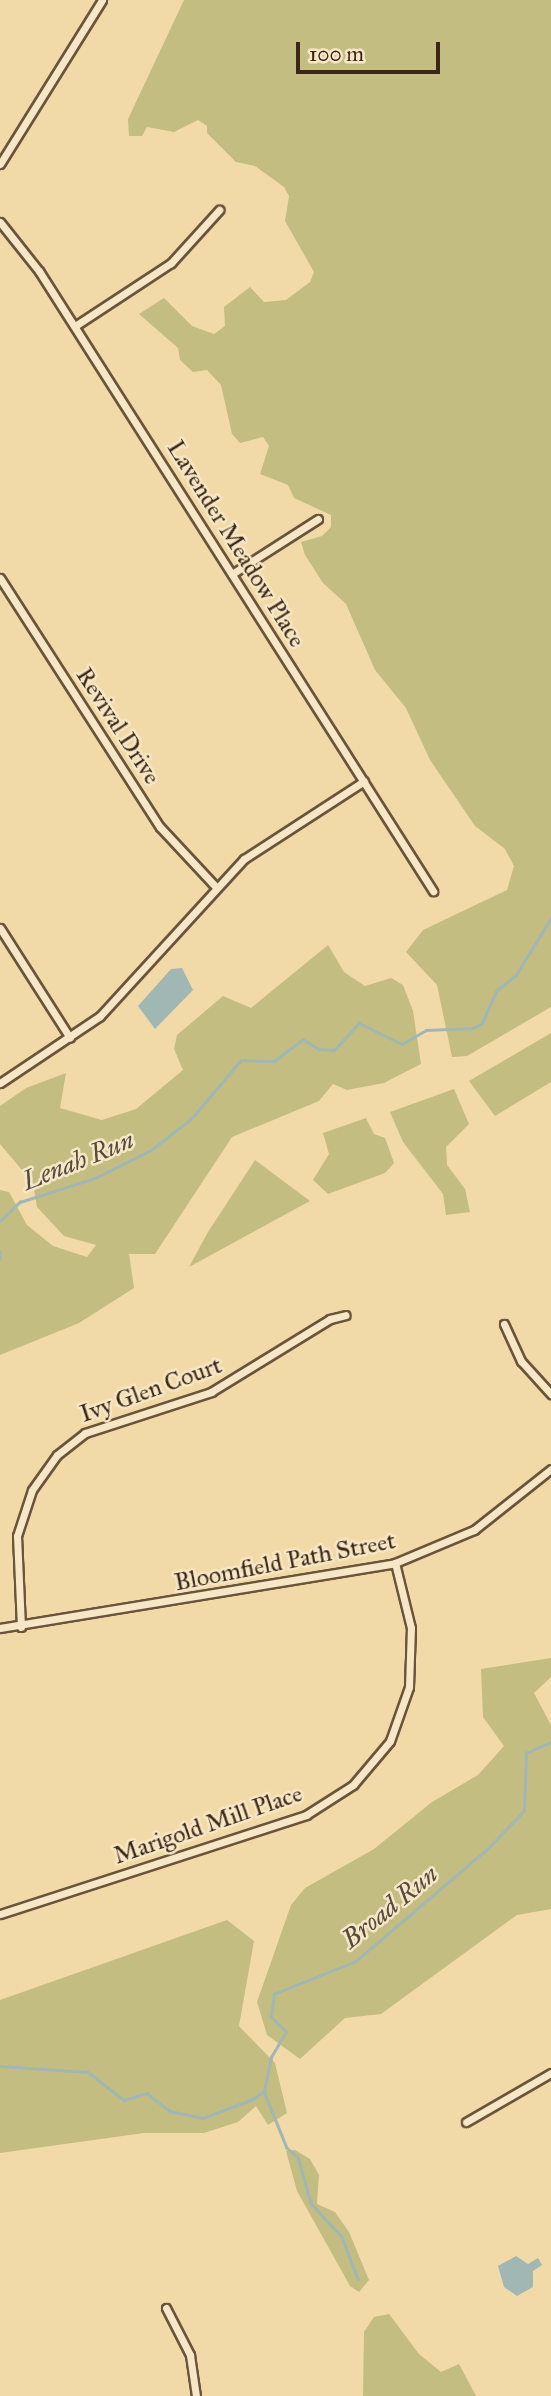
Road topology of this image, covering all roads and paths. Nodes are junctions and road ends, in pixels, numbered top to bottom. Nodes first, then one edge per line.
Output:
1 (102, 0) edge
2 (0, 164) edge
3 (219, 210) dead end
4 (0, 222) edge
5 (75, 326) junction
6 (318, 519) dead end
7 (232, 574) junction
8 (0, 578) edge
9 (3, 589) edge
10 (364, 782) junction
11 (215, 886) junction
12 (433, 891) dead end
13 (0, 928) edge
14 (70, 1038) junction
15 (0, 1083) edge
16 (346, 1315) dead end
17 (504, 1324) dead end
18 (551, 1394) edge
19 (551, 1469) edge
20 (395, 1563) junction
21 (21, 1627) junction
22 (0, 1628) edge
23 (0, 1914) edge
24 (551, 2073) edge
25 (466, 2122) dead end
26 (166, 2308) dead end
27 (196, 2396) edge

1 - 2 street
3 - 5 street
4 - 5 street, Lavender Meadow Place
5 - 7 street, Lavender Meadow Place
6 - 7 street
7 - 10 street, Lavender Meadow Place
8 - 9 street, Revival Drive
9 - 11 street, Revival Drive
10 - 11 street
10 - 12 street, Lavender Meadow Place
11 - 14 street
13 - 14 street
14 - 15 street
16 - 21 street, Ivy Glen Court
17 - 18 street
19 - 20 street, Bloomfield Path Street
20 - 21 street, Bloomfield Path Street
20 - 23 street, Marigold Mill Place
21 - 22 street, Bloomfield Path Street
24 - 25 street
26 - 27 street

